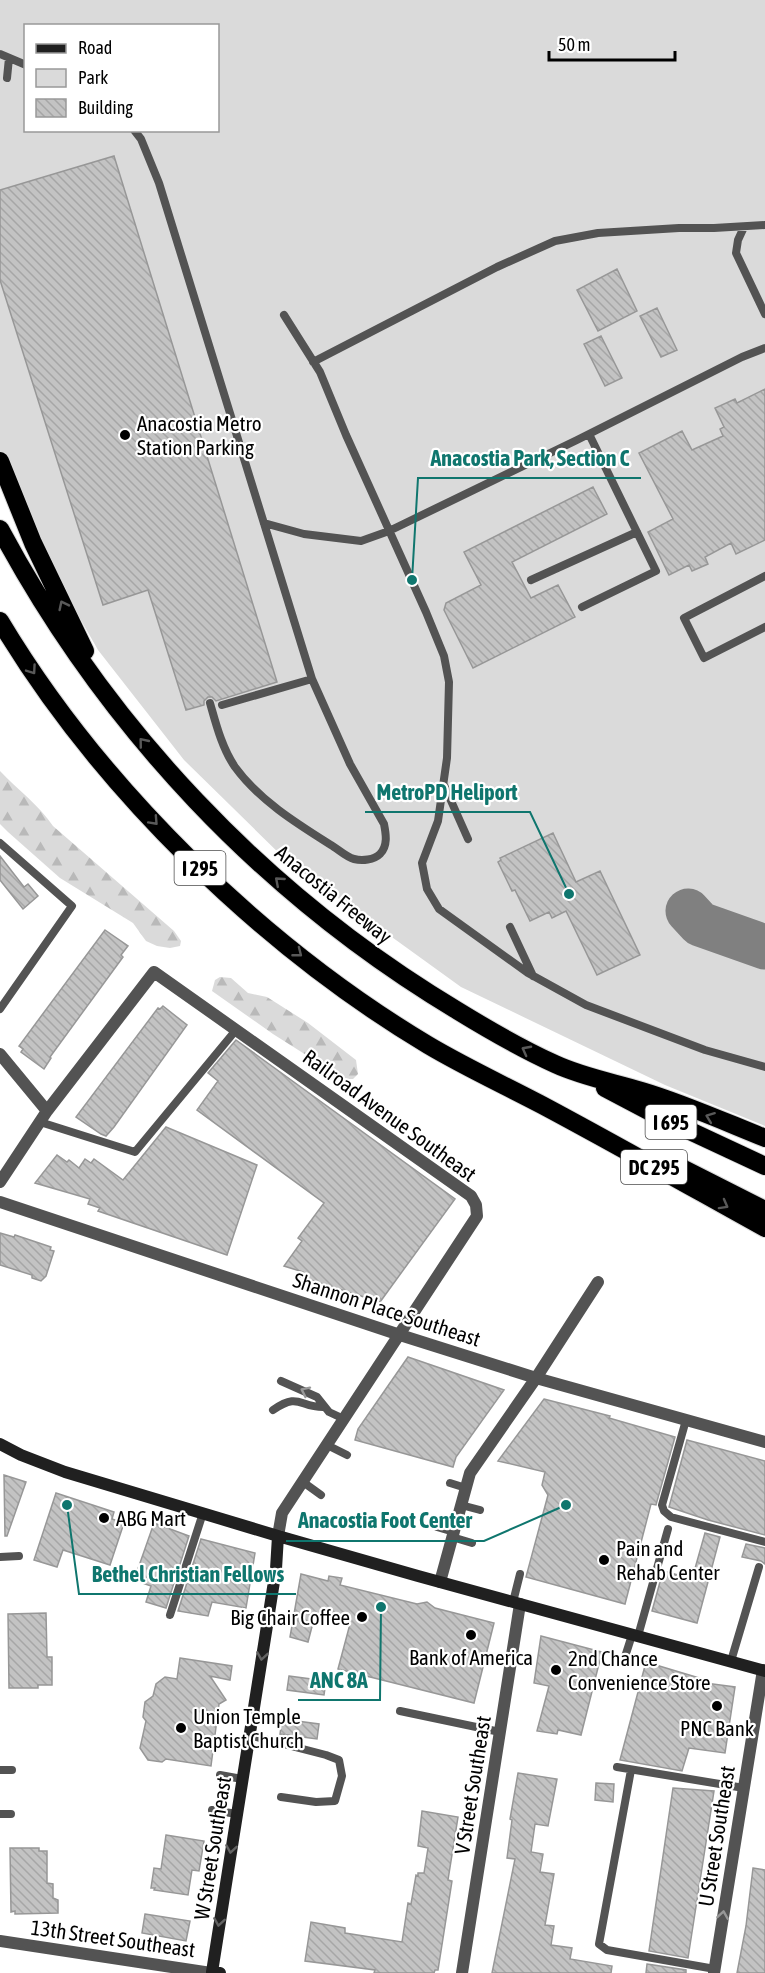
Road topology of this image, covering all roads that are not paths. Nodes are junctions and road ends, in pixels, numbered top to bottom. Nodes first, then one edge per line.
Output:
1 (0, 54) edge
2 (9, 58) junction
3 (24, 64) edge
4 (6, 78) dead end
5 (136, 132) edge
6 (765, 225) edge
7 (744, 226) junction
8 (765, 314) edge
9 (285, 315) dead end
10 (765, 348) edge
11 (313, 362) junction
12 (589, 434) junction
13 (0, 461) edge
14 (264, 523) junction
15 (0, 529) edge
16 (389, 531) junction
17 (637, 532) junction
18 (765, 576) edge
19 (531, 580) dead end
20 (582, 607) dead end
21 (0, 621) edge
22 (765, 627) edge
23 (312, 679) junction
24 (107, 696) junction
25 (210, 703) dead end
26 (222, 705) dead end
27 (444, 785) junction
28 (468, 839) dead end
29 (0, 843) edge
30 (510, 927) dead end
31 (533, 976) junction
32 (0, 1009) edge
33 (236, 1030) junction
34 (0, 1054) edge
35 (765, 1067) edge
36 (579, 1075) junction
37 (544, 1106) junction
38 (44, 1116) junction
39 (765, 1138) edge
40 (765, 1166) edge
41 (0, 1182) edge
42 (0, 1202) edge
43 (765, 1210) edge
44 (765, 1228) edge
45 (598, 1282) dead end
46 (400, 1335) junction
47 (536, 1378) junction
48 (281, 1381) dead end
49 (323, 1407) junction
50 (273, 1410) dead end
51 (344, 1419) junction
52 (686, 1420) junction
53 (765, 1443) edge
54 (0, 1444) edge
55 (327, 1445) junction
56 (347, 1455) dead end
57 (303, 1482) junction
58 (450, 1483) dead end
59 (466, 1488) junction
60 (321, 1496) dead end
61 (461, 1505) junction
62 (480, 1510) dead end
63 (203, 1513) junction
64 (436, 1527) dead end
65 (668, 1529) dead end
66 (453, 1534) junction
67 (278, 1536) junction
68 (765, 1542) edge
69 (472, 1543) dead end
70 (19, 1556) dead end
71 (0, 1557) edge
72 (759, 1568) dead end
73 (520, 1574) dead end
74 (440, 1582) junction
75 (517, 1603) junction
76 (170, 1615) dead end
77 (635, 1635) junction
78 (731, 1662) junction
79 (623, 1663) dead end
80 (764, 1671) edge
81 (400, 1711) dead end
82 (500, 1732) junction
83 (249, 1735) junction
84 (617, 1767) dead end
85 (0, 1770) edge
86 (12, 1770) dead end
87 (631, 1770) junction
88 (220, 1775) dead end
89 (242, 1779) junction
90 (744, 1788) junction
91 (281, 1797) dead end
92 (212, 1810) dead end
93 (0, 1814) edge
94 (11, 1814) dead end
95 (237, 1814) junction
96 (0, 1941) edge
97 (714, 1971) edge
98 (214, 1973) edge
99 (462, 1973) edge

1 - 2 lane
2 - 3 lane
2 - 4 lane
5 - 14 lane
6 - 7 lane
7 - 8 lane
7 - 11 lane
9 - 11 lane
10 - 12 lane
11 - 16 lane
12 - 16 lane
12 - 17 lane
24 -> 13 highway
14 - 16 lane
14 - 23 lane
15 - 24 highway, Anacostia Freeway / I 295
16 - 27 lane
17 - 19 lane
17 - 20 lane
18 - 22 lane
21 -> 37 highway, I 295
23 - 25 lane
23 - 26 lane
36 -> 24 highway, Anacostia Freeway / I 295
27 - 28 lane
27 - 31 lane
29 - 32 lane
30 - 31 lane
31 - 35 lane
33 - 38 lane
33 - 38 street, Railroad Avenue Southeast
33 - 46 street, Railroad Avenue Southeast
34 - 38 street
39 -> 36 highway, Anacostia Freeway
36 - 40 highway, I 695
37 - 43 highway, I 695
37 -> 44 highway, DC 295
38 - 41 street
42 - 46 street, Shannon Place Southeast
45 - 47 street
46 - 47 street, Shannon Place Southeast
46 - 51 street, W Street Southeast
47 - 52 street, Shannon Place Southeast
47 - 59 street
49 -> 48 lane
49 - 50 lane
49 - 51 lane
51 - 55 street, W Street Southeast
52 - 53 street, Shannon Place Southeast
52 - 68 lane
54 - 63 main road
55 - 56 lane
55 - 57 street, W Street Southeast
57 - 60 lane
57 - 67 street, W Street Southeast
58 - 59 lane
59 - 61 street
61 - 62 lane
61 - 66 street
63 - 67 main road
63 - 76 lane
64 - 66 lane
65 - 77 lane
66 - 69 lane
66 - 74 street
67 - 74 main road
67 -> 83 main road, W Street Southeast
70 - 71 lane
72 - 78 lane
73 - 75 lane
74 - 75 main road
75 - 77 main road
75 - 82 street, V Street Southeast
77 - 78 main road
77 - 79 lane
78 - 80 main road
80 - 90 street, U Street Southeast
81 - 82 lane
82 - 99 street, V Street Southeast
83 - 89 main road, W Street Southeast
83 - 91 lane
84 - 87 lane
85 - 86 lane
87 - 90 lane
87 - 97 lane
88 - 89 lane
89 - 95 main road, W Street Southeast
97 -> 90 street, U Street Southeast
92 - 95 lane
93 - 94 lane
95 -> 98 main road, W Street Southeast
96 - 98 street, 13th Street Southeast

